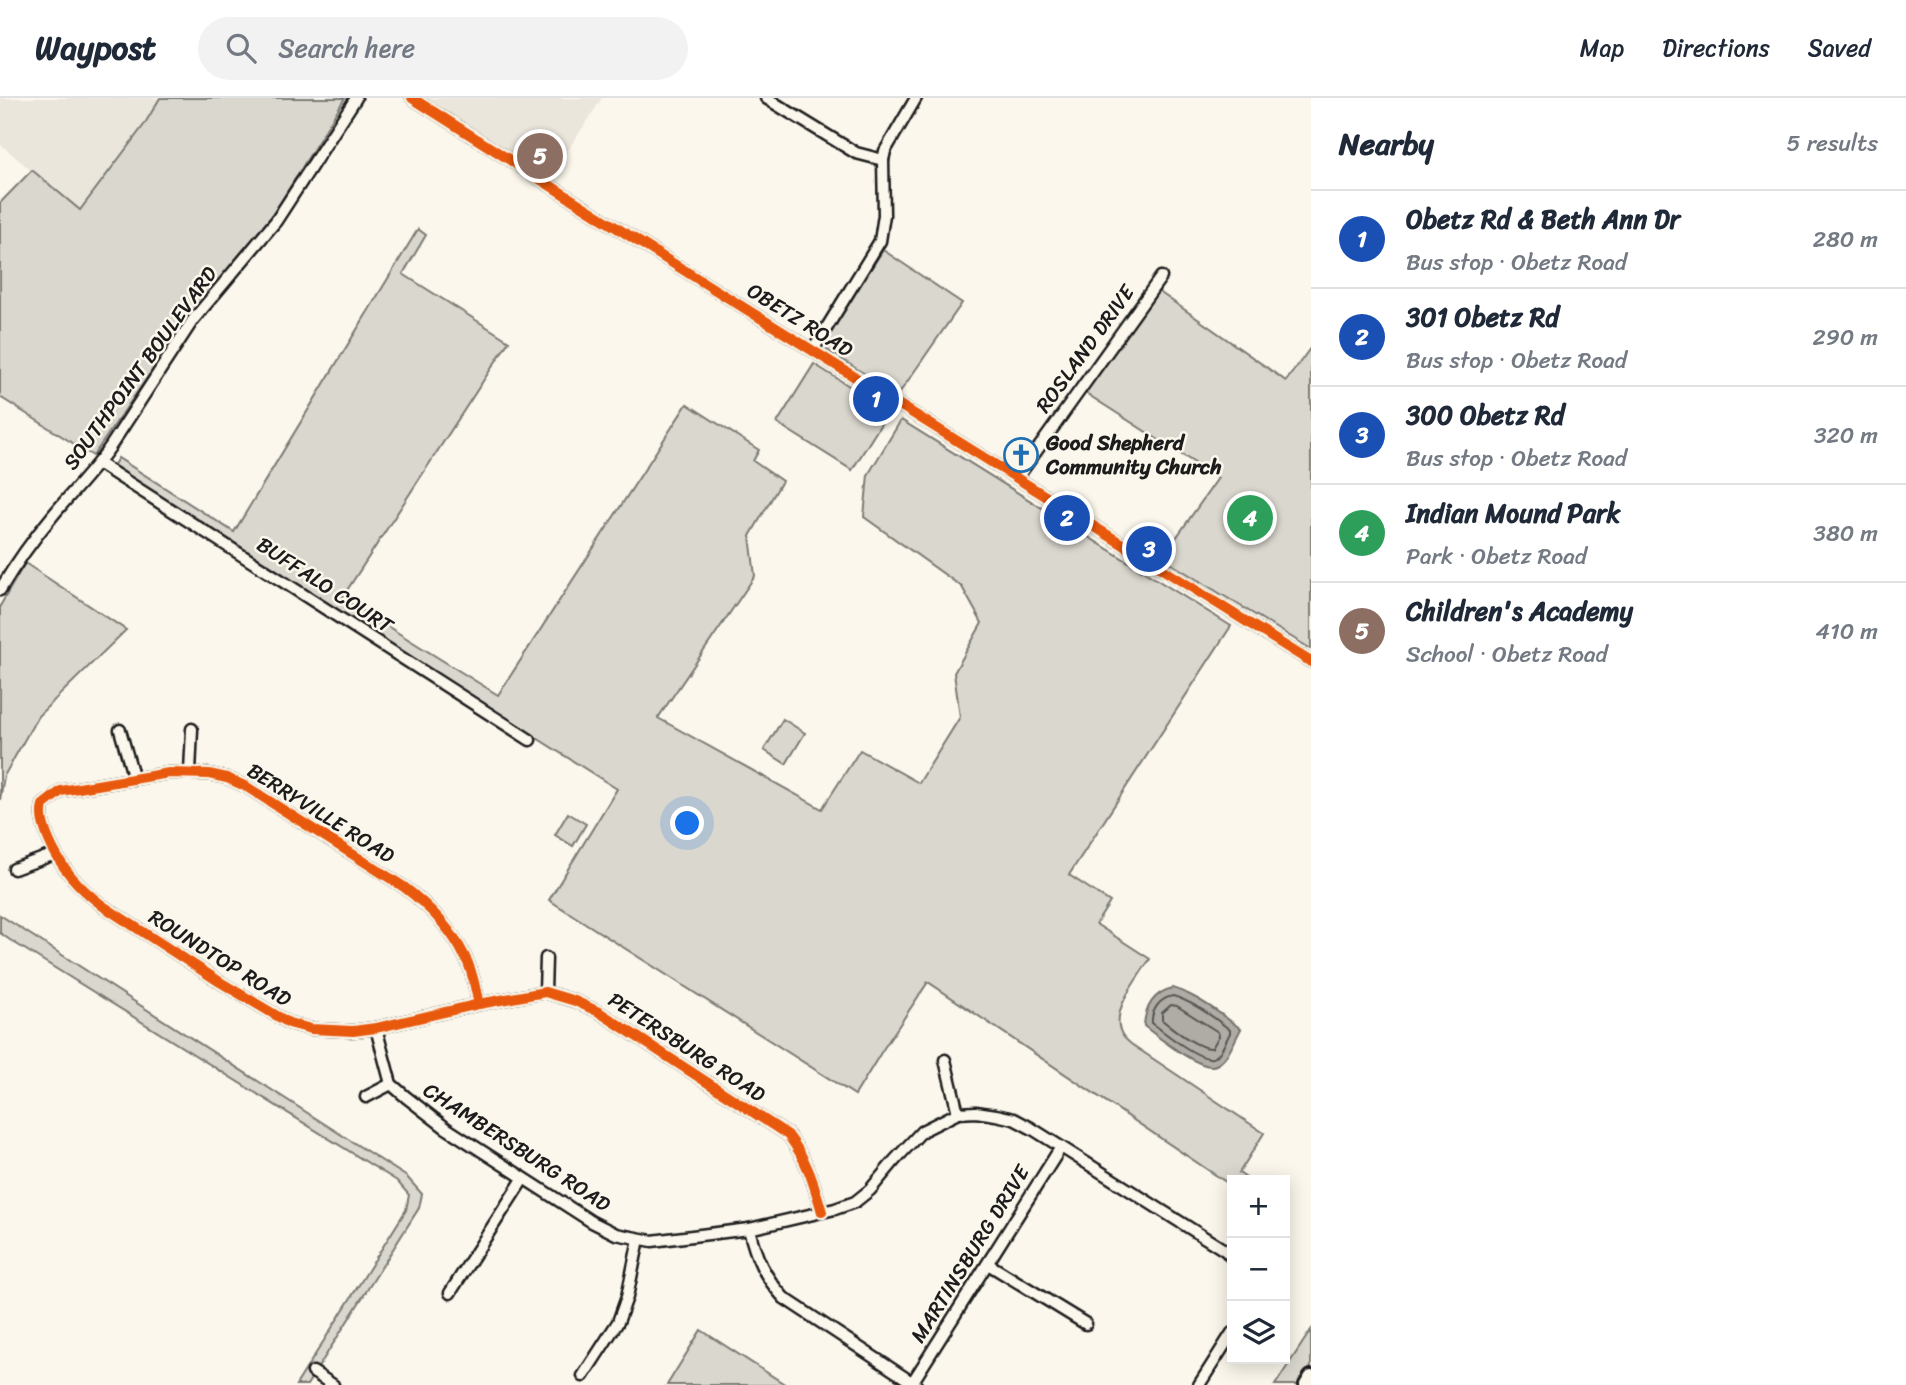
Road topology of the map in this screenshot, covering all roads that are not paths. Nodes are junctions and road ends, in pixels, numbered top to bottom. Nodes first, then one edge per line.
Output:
1 (356, 98) edge
2 (412, 98) edge
3 (766, 98) edge
4 (912, 99) edge
5 (883, 160) junction
6 (1161, 277) dead end
7 (813, 350) junction
8 (98, 463) junction
9 (1017, 478) junction
10 (0, 590) edge
11 (1311, 662) edge
12 (192, 729) dead end
13 (120, 730) dead end
14 (530, 740) dead end
15 (190, 772) junction
16 (134, 779) junction
17 (41, 810) joint
18 (55, 854) junction
19 (14, 869) dead end
20 (546, 958) dead end
21 (545, 992) junction
22 (479, 1004) junction
23 (376, 1028) junction
24 (945, 1060) dead end
25 (391, 1084) junction
26 (366, 1097) dead end
27 (958, 1113) junction
28 (1061, 1147) junction
29 (523, 1179) junction
30 (822, 1212) junction
31 (749, 1230) junction
32 (639, 1239) junction
33 (1227, 1252) edge
34 (988, 1264) junction
35 (450, 1293) dead end
36 (1086, 1324) dead end
37 (1227, 1341) edge
38 (313, 1373) dead end
39 (583, 1377) dead end
40 (1311, 1377) edge
41 (914, 1384) edge
42 (333, 1385) edge
43 (1199, 1385) edge
44 (1306, 1385) edge

1 - 8 street, SOUTHPOINT BOULEVARD
2 - 7 street, OBETZ ROAD
3 - 5 street
4 - 5 street
5 - 7 street
6 - 9 street, ROSLAND DRIVE
7 - 9 street, OBETZ ROAD
8 - 10 street, SOUTHPOINT BOULEVARD
8 - 14 street, BUFFALO COURT
9 - 11 street, OBETZ ROAD
12 - 15 street
13 - 16 street
15 - 16 street, BERRYVILLE ROAD
15 - 22 street, BERRYVILLE ROAD
16 - 17 street, BERRYVILLE ROAD
17 - 18 street, ROUNDTOP ROAD
18 - 19 street
18 - 23 street, ROUNDTOP ROAD
20 - 21 street
21 - 22 street, PETERSBURG ROAD
21 - 30 street, PETERSBURG ROAD
22 - 23 street, ROUNDTOP ROAD
23 - 25 street, CHAMBERSBURG ROAD
24 - 27 street
25 - 26 street
25 - 29 street, CHAMBERSBURG ROAD
27 - 28 street, CHAMBERSBURG ROAD
27 - 30 street, CHAMBERSBURG ROAD
28 - 33 street, CHAMBERSBURG ROAD
28 - 34 street, MARTINSBURG DRIVE
29 - 32 street, CHAMBERSBURG ROAD
29 - 35 street
30 - 31 street, CHAMBERSBURG ROAD
31 - 32 street, CHAMBERSBURG ROAD
31 - 41 street
32 - 39 street
34 - 36 street
34 - 41 street, MARTINSBURG DRIVE
37 - 43 street
38 - 42 street
40 - 44 street

